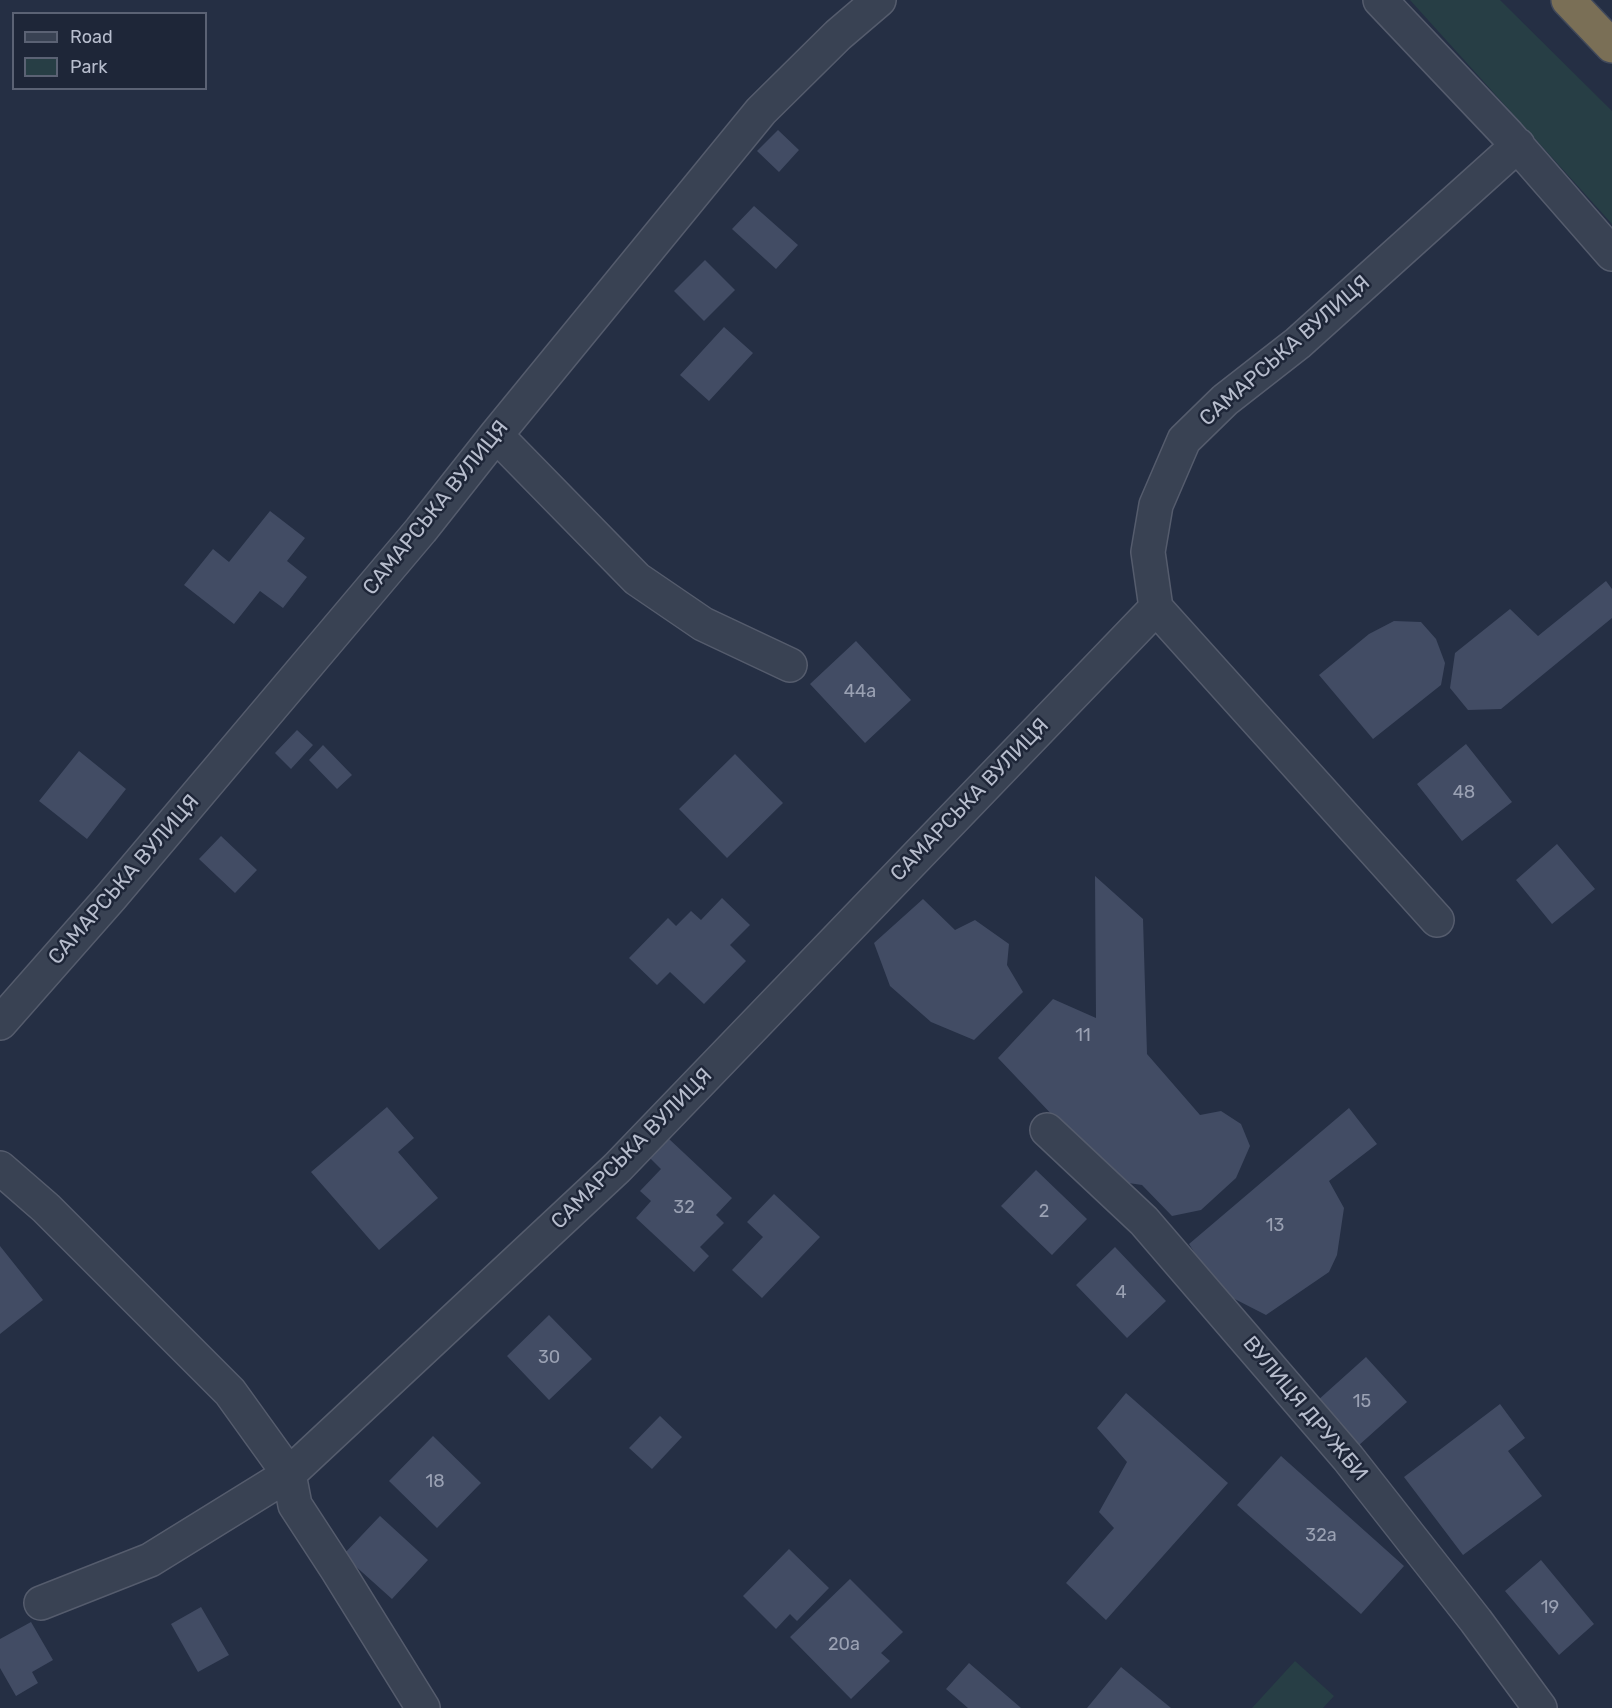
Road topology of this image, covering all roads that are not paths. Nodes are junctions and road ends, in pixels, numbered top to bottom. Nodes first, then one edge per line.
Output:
1 (879, 0) edge
2 (1380, 0) edge
3 (1568, 0) edge
4 (1612, 46) edge
5 (1518, 145) junction
6 (1612, 254) edge
7 (496, 435) junction
8 (1156, 608) junction
9 (790, 665) dead end
10 (1437, 920) dead end
11 (0, 1023) edge
12 (1047, 1130) dead end
13 (0, 1168) edge
14 (289, 1474) junction
15 (41, 1604) dead end
16 (423, 1708) edge
17 (1540, 1708) edge

1 - 7 street, САМАРСЬКА ВУЛИЦЯ
2 - 5 street
3 - 4 highway
5 - 6 street
5 - 8 street, САМАРСЬКА ВУЛИЦЯ
7 - 9 street
7 - 11 street, САМАРСЬКА ВУЛИЦЯ
8 - 10 street
8 - 14 street, САМАРСЬКА ВУЛИЦЯ
12 - 17 street, ВУЛИЦЯ ДРУЖБИ
13 - 14 street
14 - 15 street, САМАРСЬКА ВУЛИЦЯ
14 - 16 street

